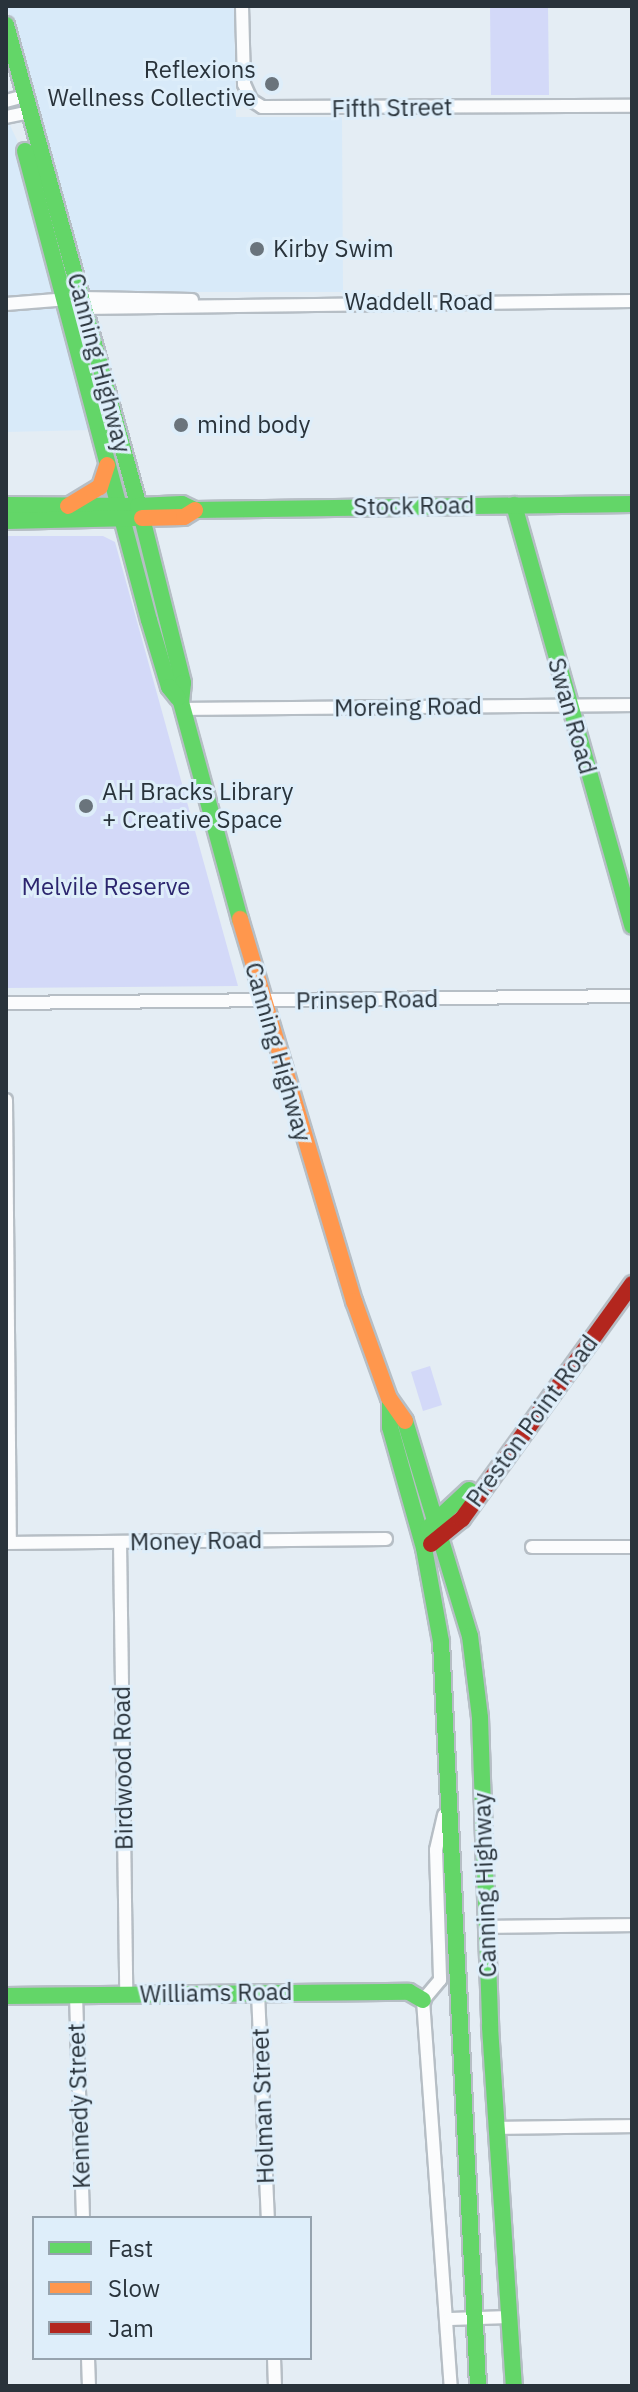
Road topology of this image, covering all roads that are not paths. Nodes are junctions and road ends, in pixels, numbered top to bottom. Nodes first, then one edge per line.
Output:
1 (242, 6) edge
2 (6, 25) edge
3 (6, 75) edge
4 (632, 106) edge
5 (16, 107) edge
6 (632, 301) edge
7 (62, 303) junction
8 (6, 304) edge
9 (82, 304) junction
10 (107, 465) junction
11 (632, 504) edge
12 (6, 505) edge
13 (514, 505) junction
14 (68, 506) junction
15 (119, 512) junction
16 (140, 512) junction
17 (6, 521) edge
18 (632, 705) edge
19 (182, 706) junction
20 (568, 706) junction
21 (632, 926) edge
22 (632, 996) edge
23 (262, 1001) junction
24 (6, 1003) edge
25 (6, 1100) edge
26 (632, 1272) edge
27 (632, 1284) edge
28 (389, 1398) junction
29 (440, 1530) junction
30 (386, 1539) dead end
31 (422, 1540) junction
32 (8, 1542) edge
33 (120, 1542) junction
34 (532, 1547) dead end
35 (632, 1547) edge
36 (470, 1636) junction
37 (441, 1642) junction
38 (451, 1797) junction
39 (632, 1925) edge
40 (486, 1927) junction
41 (258, 1993) junction
42 (126, 1994) junction
43 (76, 1995) junction
44 (6, 1996) edge
45 (423, 2000) junction
46 (632, 2126) edge
47 (497, 2128) junction
48 (83, 2216) edge
49 (268, 2216) edge
50 (510, 2317) junction
51 (475, 2318) junction
52 (449, 2319) junction
53 (88, 2360) edge
54 (274, 2360) edge
55 (89, 2386) edge
56 (275, 2386) edge
57 (451, 2386) edge
58 (478, 2386) edge
59 (514, 2386) edge

1 - 4 street, Fifth Street
2 - 5 main road, Canning Highway
3 - 5 main road, Canning Highway
5 - 7 main road, Canning Highway
5 - 9 main road, Canning Highway
6 - 9 street, Waddell Road
7 - 8 street, Waddell Road
7 - 9 street, Waddell Road
7 - 10 main road, Canning Highway
9 - 16 main road, Canning Highway
10 - 14 main road
10 - 15 main road, Canning Highway
11 - 13 main road, Stock Road
12 - 14 main road, Stock Road
13 - 16 main road, Stock Road
13 - 20 main road, Swan Road
14 - 15 main road, Stock Road
15 - 16 main road, Stock Road
15 - 17 main road, Stock Road
15 - 19 main road, Canning Highway
16 - 19 main road, Canning Highway
18 - 20 street, Moreing Road
19 - 20 street, Moreing Road
19 - 23 main road, Canning Highway
20 - 21 main road, Swan Road
22 - 23 street, Prinsep Road
23 - 24 street, Prinsep Road
23 - 28 main road, Canning Highway
25 - 32 street
26 - 29 main road, Preston Point Road
27 - 29 main road, Preston Point Road
28 - 29 main road, Canning Highway
28 - 31 main road, Canning Highway
29 - 31 main road, Preston Point Road
29 - 36 main road, Canning Highway
30 - 33 street, Money Road
31 - 37 main road, Canning Highway
32 - 33 street, Money Road
33 - 42 street, Birdwood Road
34 - 35 street
36 - 37 main road
36 - 40 main road, Canning Highway
37 - 38 main road, Canning Highway
38 - 45 street, Canning Highway
38 - 51 main road, Canning Highway
39 - 40 street
40 - 47 main road, Canning Highway
41 - 42 main road, Williams Road
41 - 45 main road, Williams Road
41 - 49 street, Holman Street
42 - 43 main road, Williams Road
43 - 44 main road, Williams Road
43 - 48 street, Kennedy Street
45 - 52 street
46 - 47 street
47 - 50 main road, Canning Highway
50 - 51 street
50 - 59 main road, Canning Highway
51 - 52 street
51 - 58 main road, Canning Highway
52 - 57 street
53 - 55 street
54 - 56 street

